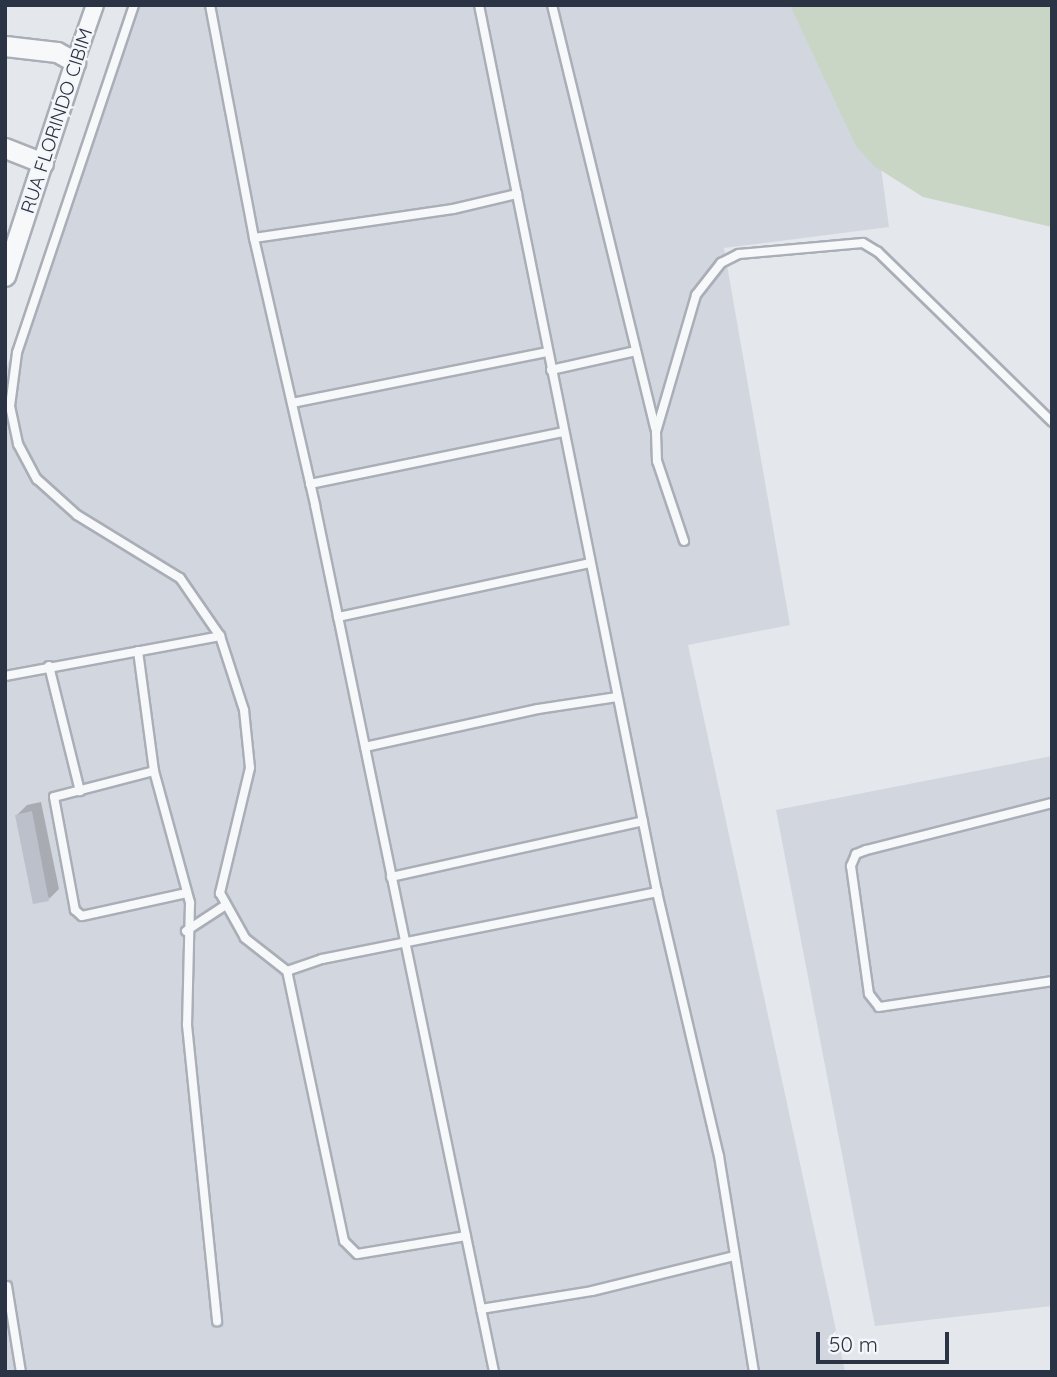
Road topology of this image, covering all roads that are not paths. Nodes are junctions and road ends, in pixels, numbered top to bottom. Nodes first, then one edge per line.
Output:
1 (95, 5) edge
2 (134, 5) edge
3 (210, 5) edge
4 (479, 5) edge
5 (552, 5) edge
6 (5, 46) edge
7 (75, 62) junction
8 (5, 148) edge
9 (43, 163) junction
10 (517, 194) junction
11 (254, 238) junction
12 (5, 276) edge
13 (636, 351) junction
14 (548, 352) junction
15 (551, 370) junction
16 (292, 403) junction
17 (1052, 422) edge
18 (563, 432) junction
19 (656, 432) junction
20 (310, 484) junction
21 (684, 541) dead end
22 (590, 563) junction
23 (338, 617) junction
24 (220, 636) junction
25 (138, 651) junction
26 (49, 666) junction
27 (5, 676) edge
28 (617, 697) junction
29 (365, 747) junction
30 (154, 771) junction
31 (80, 791) junction
32 (1052, 803) edge
33 (643, 821) junction
34 (391, 877) junction
35 (657, 892) junction
36 (187, 893) junction
37 (224, 906) junction
38 (186, 931) junction
39 (405, 945) junction
40 (287, 971) junction
41 (1052, 981) edge
42 (466, 1236) junction
43 (734, 1256) junction
44 (7, 1286) edge
45 (481, 1309) junction
46 (218, 1321) dead end
47 (21, 1372) edge
48 (494, 1372) edge
49 (754, 1372) edge

1 - 7 street, RUA FLORINDO CIBIM
2 - 24 lane
3 - 11 lane
4 - 10 lane
5 - 13 lane
6 - 7 street
7 - 9 street, RUA FLORINDO CIBIM
8 - 9 street
9 - 12 street, RUA FLORINDO CIBIM
10 - 11 lane
10 - 14 lane
11 - 16 lane
13 - 15 lane
13 - 19 lane
14 - 15 lane
14 - 16 lane
15 - 18 lane
16 - 20 lane
17 - 19 lane
18 - 20 lane
18 - 22 lane
19 - 21 lane
20 - 23 lane
22 - 23 lane
22 - 28 lane
23 - 29 lane
24 - 25 lane
24 - 37 lane
25 - 26 lane
25 - 30 lane
26 - 27 lane
26 - 31 lane
28 - 29 lane
28 - 33 lane
29 - 34 lane
30 - 31 lane
30 - 36 lane
31 - 36 lane
32 - 41 lane
33 - 34 lane
33 - 35 lane
34 - 39 lane
35 - 39 lane
35 - 43 lane
36 - 38 lane
37 - 38 lane
37 - 40 lane
38 - 46 lane
39 - 40 lane
39 - 42 lane
40 - 42 lane
42 - 45 lane
43 - 45 lane
43 - 49 lane
44 - 47 lane
45 - 48 lane

